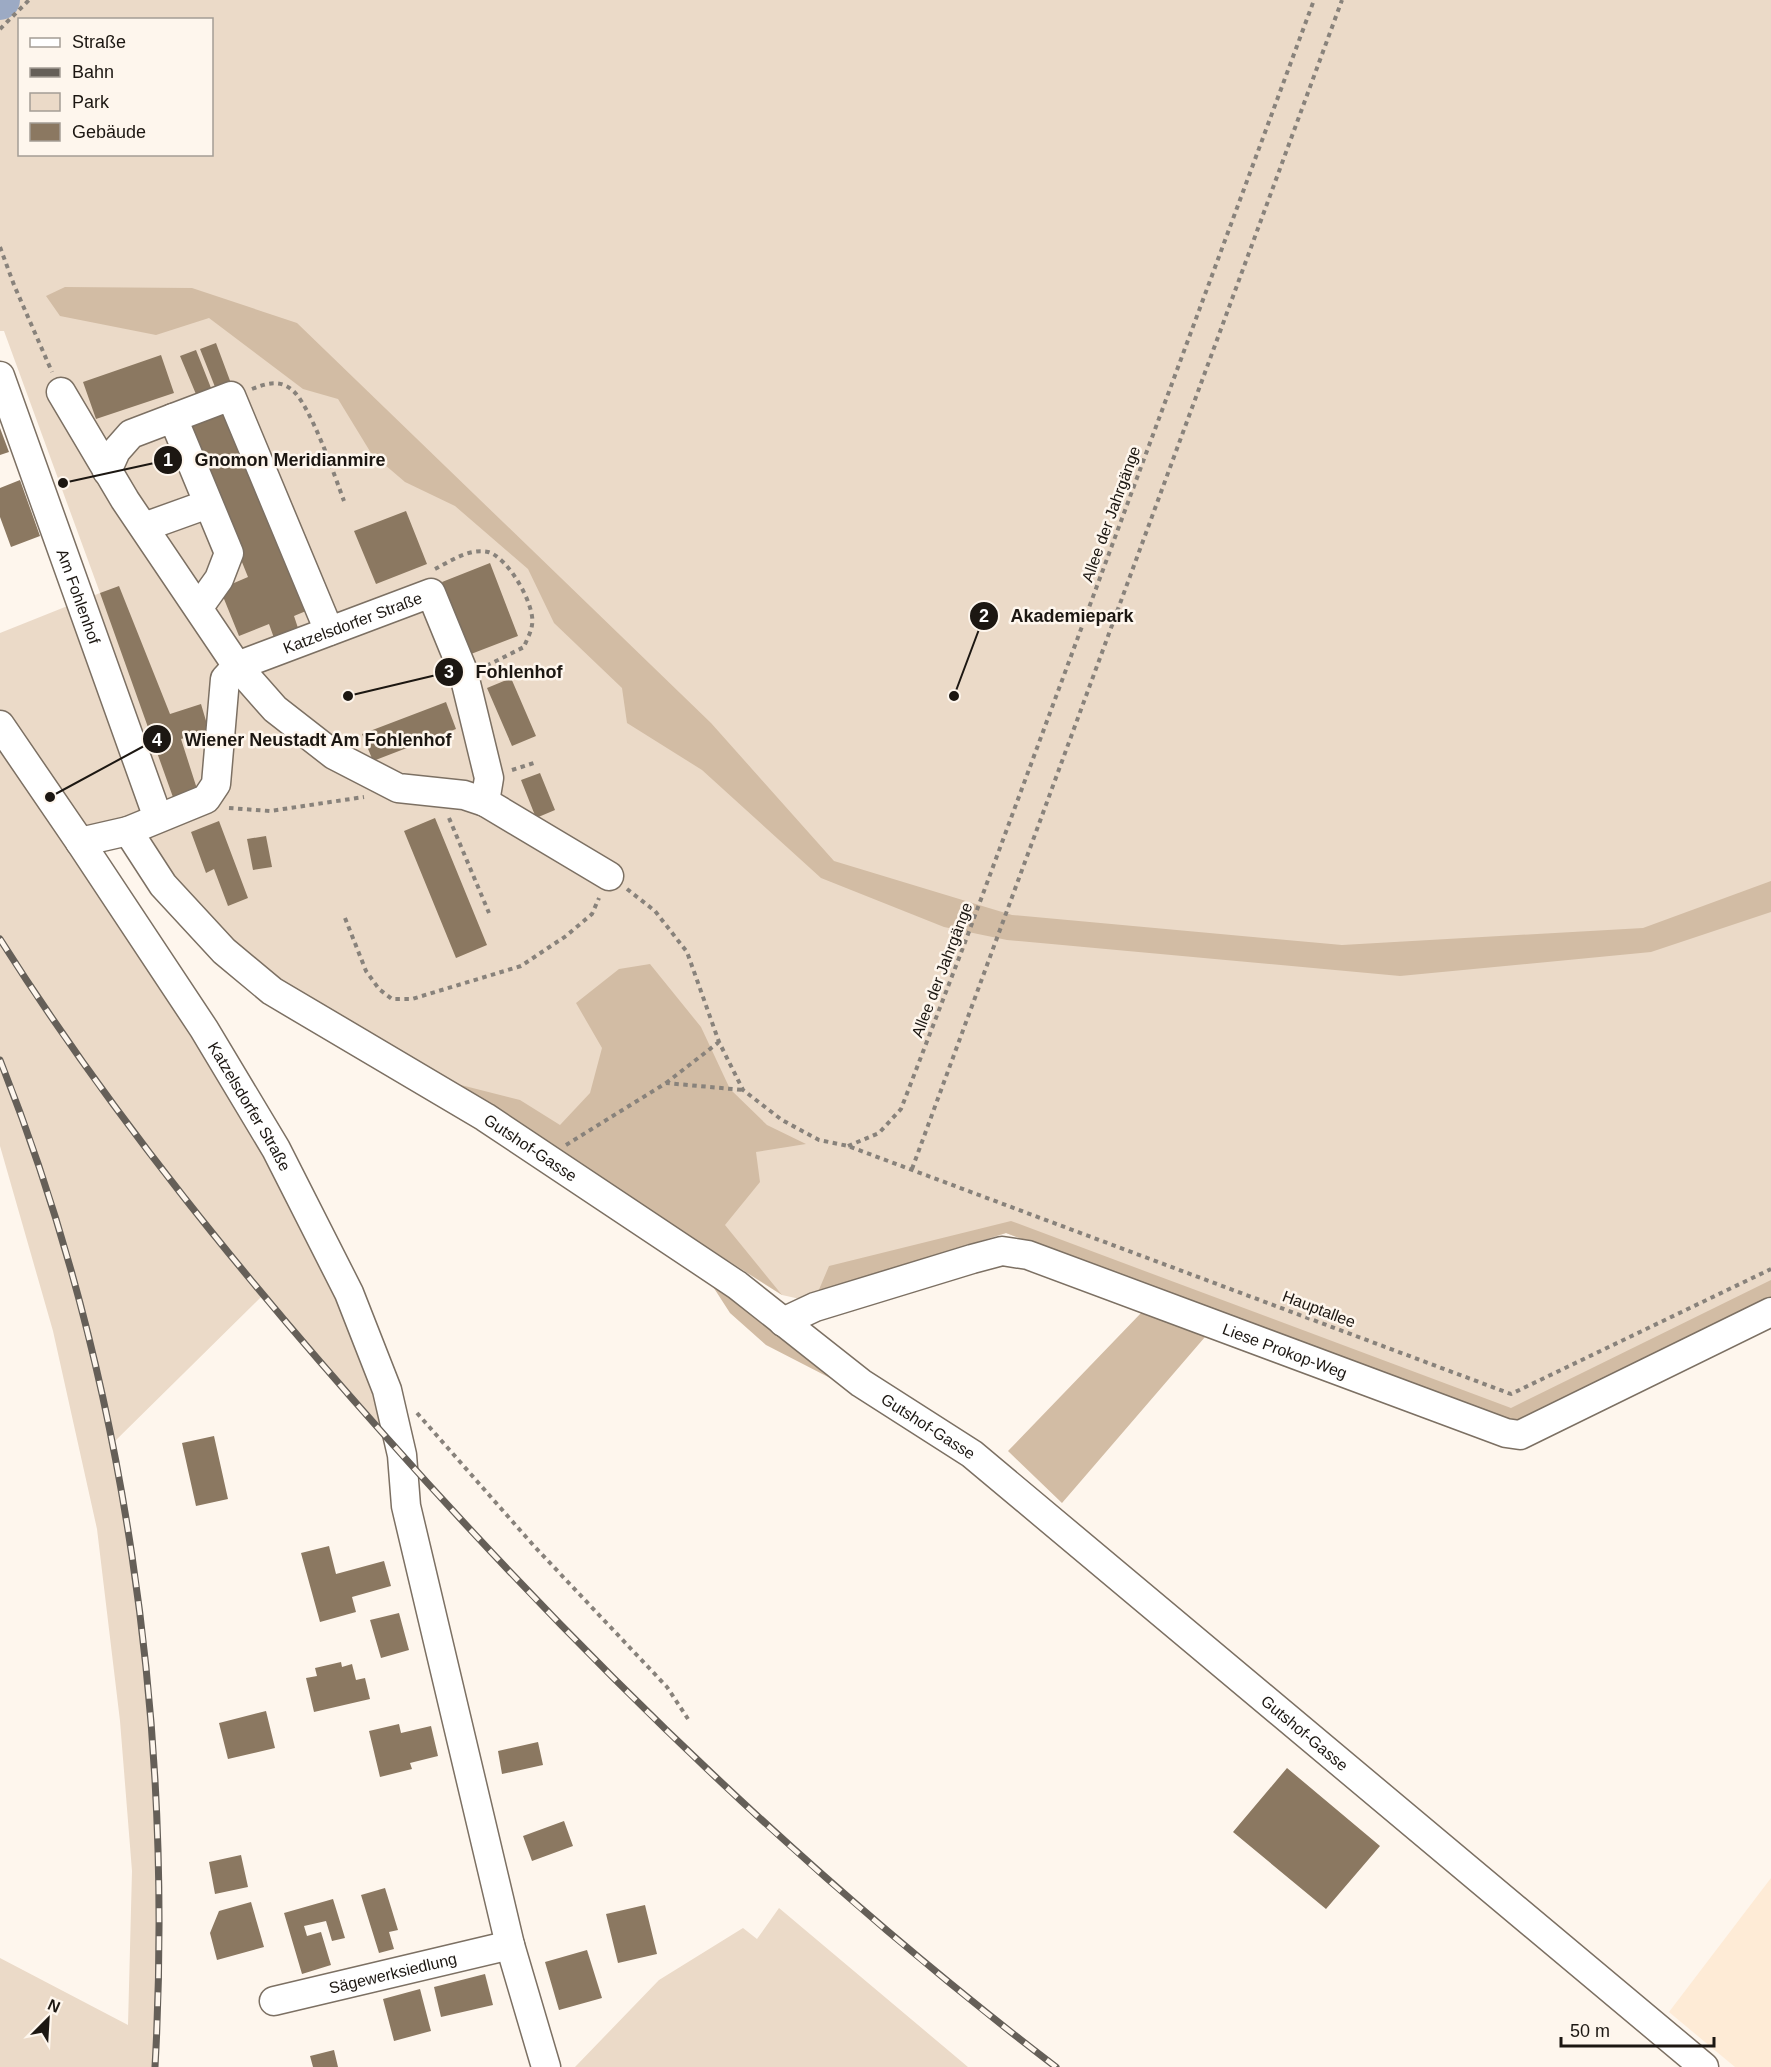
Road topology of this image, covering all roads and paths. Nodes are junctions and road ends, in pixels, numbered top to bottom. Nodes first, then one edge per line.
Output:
1 (29, 0) edge
2 (1314, 0) edge
3 (1342, 0) edge
4 (0, 29) edge
5 (0, 247) edge
6 (0, 376) edge
7 (60, 392) joint
8 (231, 396) junction
9 (173, 418) junction
10 (107, 471) junction
11 (344, 501) dead end
12 (208, 504) junction
13 (144, 527) junction
14 (431, 593) junction
15 (199, 607) junction
16 (329, 631) junction
17 (237, 666) junction
18 (463, 671) junction
19 (0, 725) edge
20 (398, 788) junction
21 (438, 792) junction
22 (206, 799) junction
23 (485, 802) junction
24 (158, 818) junction
25 (128, 831) junction
26 (80, 842) junction
27 (609, 876) junction
28 (489, 913) dead end
29 (345, 918) dead end
30 (719, 1042) junction
31 (666, 1083) junction
32 (743, 1090) junction
33 (565, 1145) dead end
34 (848, 1146) junction
35 (912, 1169) junction
36 (1771, 1269) edge
37 (1771, 1312) edge
38 (783, 1322) junction
39 (417, 1413) dead end
40 (688, 1719) dead end
41 (510, 1945) junction
42 (274, 2001) dead end
43 (546, 2067) edge
44 (1704, 2067) edge

1 - 4 path
2 - 34 path, Allee der Jahrgänge
3 - 35 path
5 - 7 path
6 - 24 street, Am Fohlenhof
7 - 10 street
8 - 9 street
8 - 11 path
8 - 16 street
9 - 10 street
9 - 12 street
10 - 13 street
12 - 13 street
12 - 15 street
13 - 15 street
14 - 16 street, Katzelsdorfer Straße
14 - 18 street, Katzelsdorfer Straße
14 - 18 path
15 - 17 street
16 - 17 street, Katzelsdorfer Straße
17 - 20 street
17 - 22 street
18 - 23 street, Katzelsdorfer Straße
19 - 26 street, Katzelsdorfer Straße
20 - 21 street
20 - 22 path
21 - 23 street
21 - 28 path
22 - 24 street
23 - 27 street
24 - 25 street
25 - 26 street
25 - 38 street, Gutshof-Gasse
26 - 41 street, Katzelsdorfer Straße
27 - 29 path
27 - 30 path
30 - 31 path
30 - 32 path
31 - 32 path
31 - 33 path
32 - 34 path, Hauptallee
34 - 35 path, Hauptallee
35 - 36 path, Hauptallee
37 - 38 street, Liese Prokop-Weg
38 - 44 street, Gutshof-Gasse
39 - 40 path
41 - 42 street, Sägewerksiedlung
41 - 43 street, Katzelsdorfer Straße

